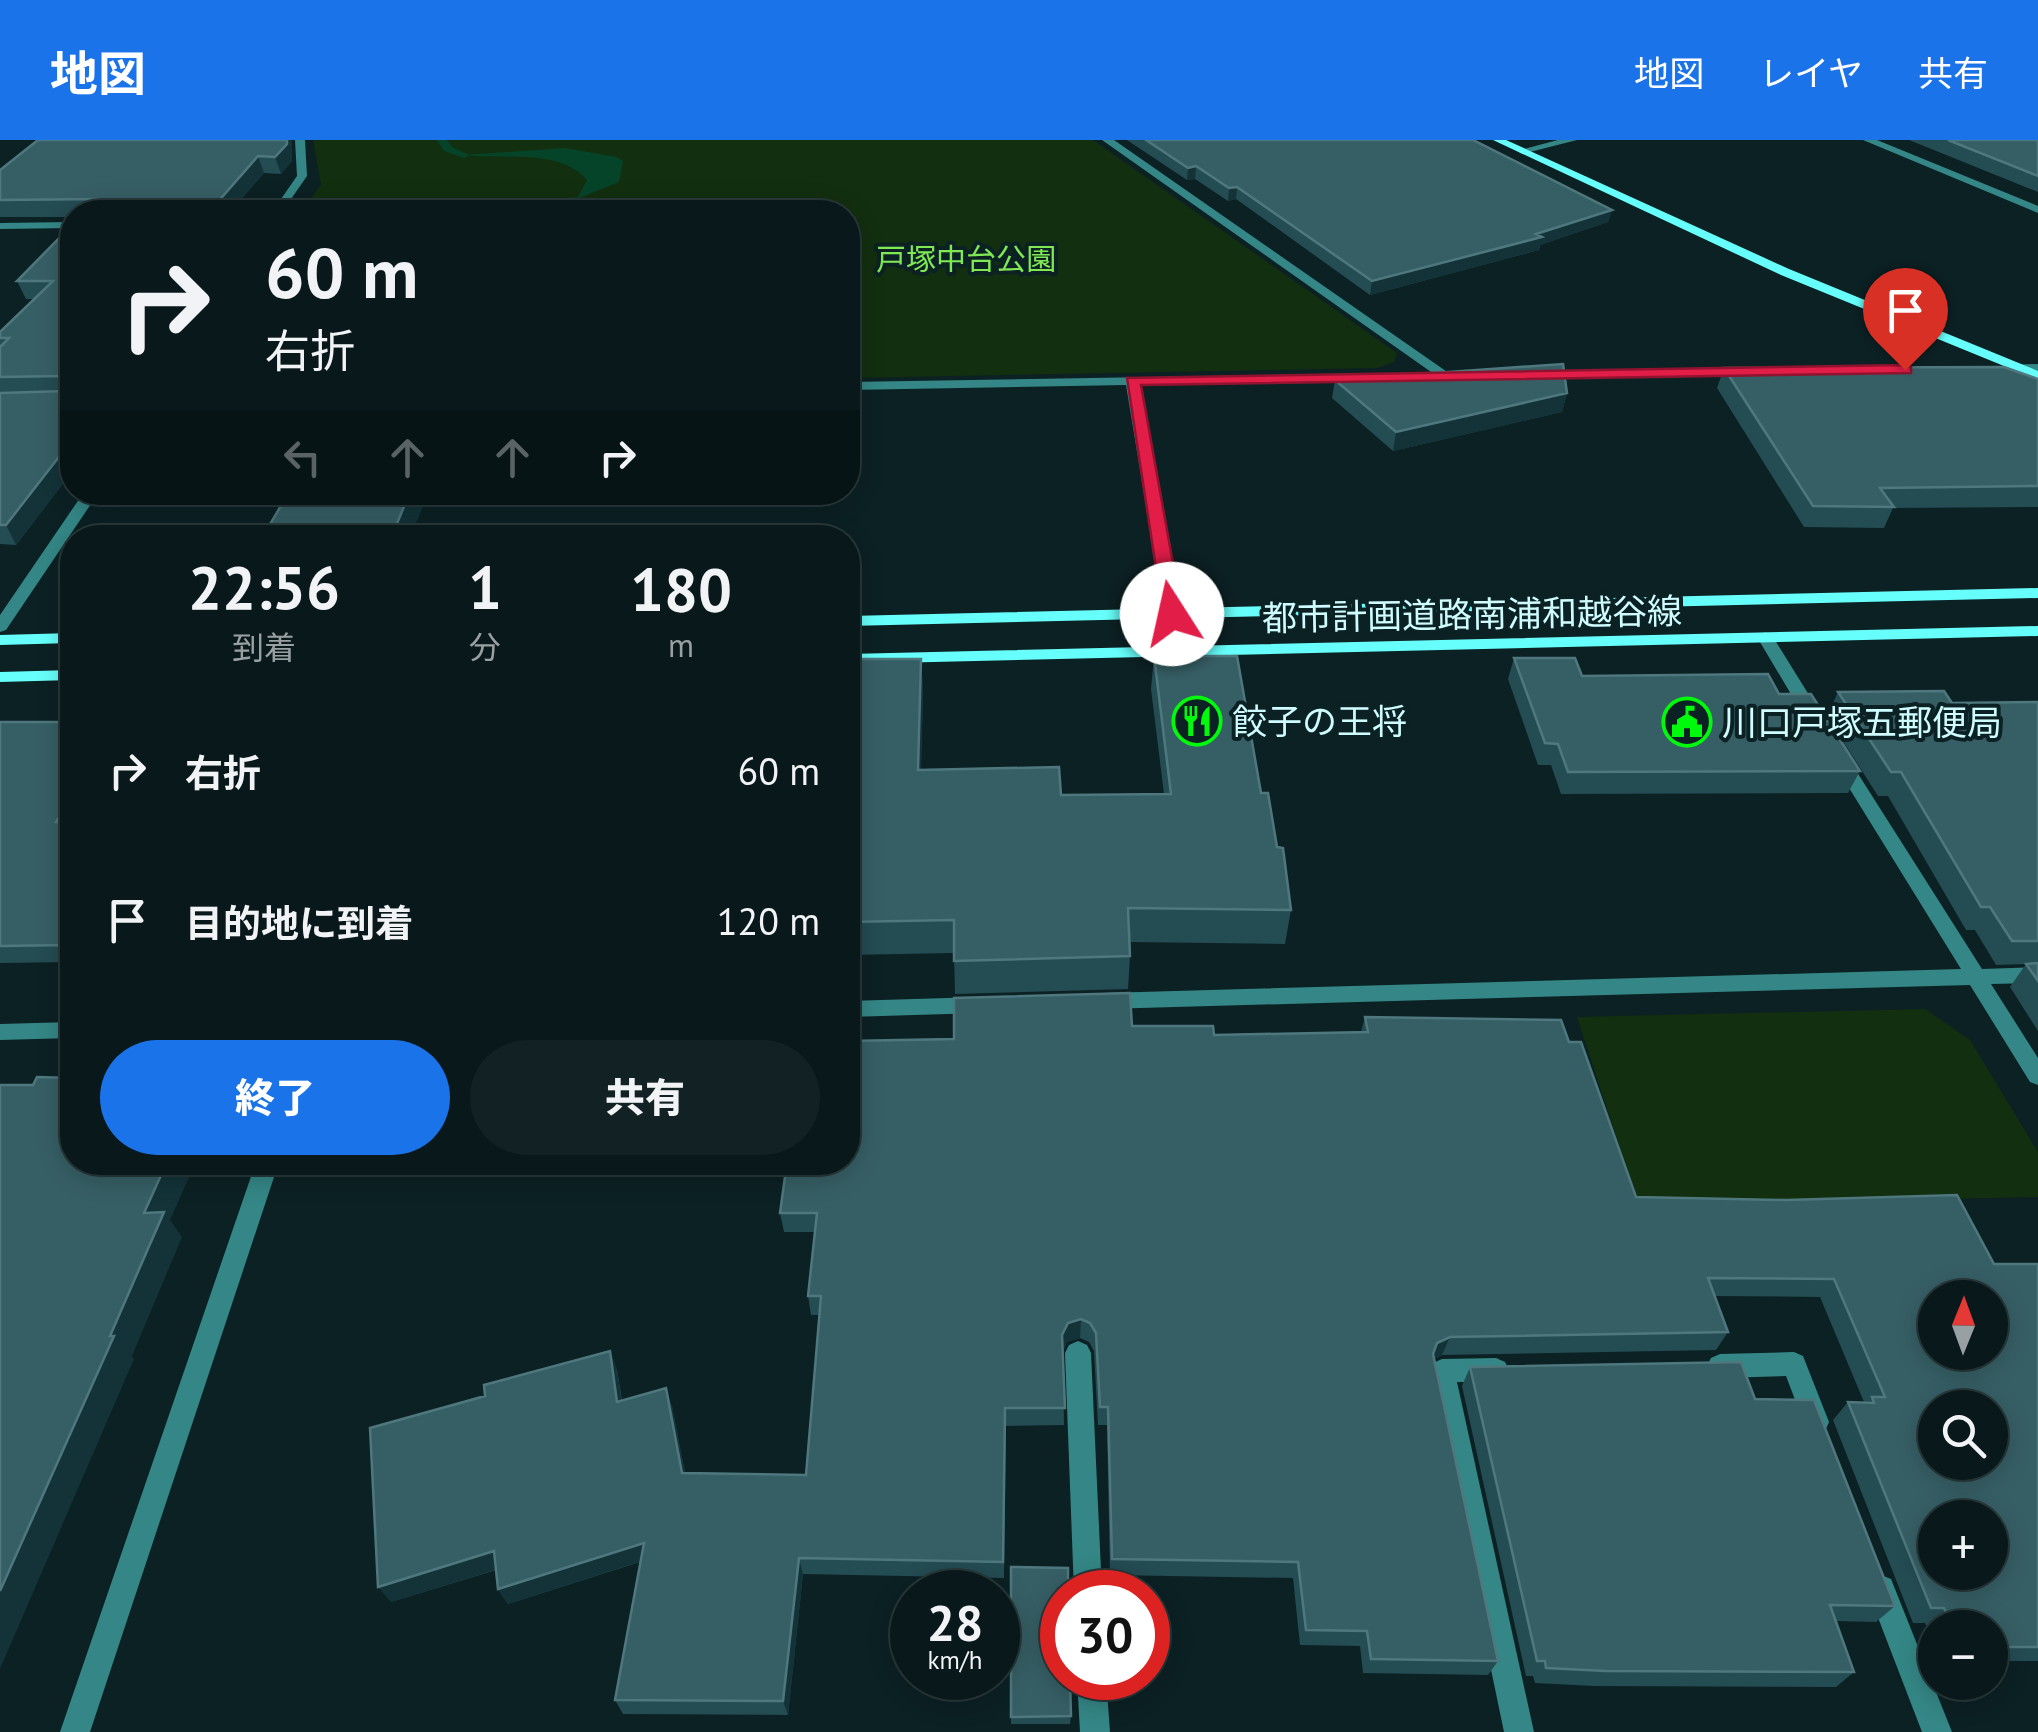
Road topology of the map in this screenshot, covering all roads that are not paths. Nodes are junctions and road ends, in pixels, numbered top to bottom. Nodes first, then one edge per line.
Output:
1 (300, 140) edge
2 (1107, 140) edge
3 (1498, 140) edge
4 (1572, 140) edge
5 (1868, 140) edge
6 (1522, 151) junction
7 (285, 200) edge
8 (2038, 210) edge
9 (60, 225) edge
10 (0, 226) edge
11 (2019, 368) junction
12 (1979, 369) edge
13 (1766, 372) edge
14 (2038, 372) edge
15 (1520, 375) edge
16 (1426, 376) edge
17 (1446, 376) junction
18 (1464, 376) edge
19 (1407, 377) edge
20 (1132, 381) junction
21 (860, 386) edge
22 (60, 539) edge
23 (2038, 593) edge
24 (1172, 614) junction
25 (860, 621) edge
26 (0, 627) edge
27 (2038, 630) edge
28 (1765, 637) junction
29 (60, 638) edge
30 (0, 640) edge
31 (860, 659) edge
32 (60, 675) edge
33 (0, 677) edge
34 (2038, 975) edge
35 (1974, 977) junction
36 (1084, 1002) edge
37 (1006, 1004) edge
38 (860, 1009) edge
39 (60, 1030) edge
40 (0, 1032) edge
41 (2038, 1076) edge
42 (264, 1175) edge
43 (1078, 1353) edge
44 (1696, 1366) edge
45 (1520, 1369) edge
46 (1823, 1438) edge
47 (1873, 1566) edge
48 (1087, 1570) edge
49 (1093, 1700) edge
50 (75, 1732) edge
51 (1095, 1732) edge
52 (1519, 1732) edge
53 (1938, 1732) edge

1 - 7 street
2 - 17 street
3 - 6 street
4 - 6 street
5 - 8 street
6 - 11 street
9 - 10 street
11 - 12 street
11 - 14 street
13 - 15 street
16 - 17 street
17 - 18 street
19 - 20 street
20 - 21 street
20 - 24 street
22 - 26 street
23 - 24 street, 都市計画道路南浦和越谷線
24 - 25 street, 都市計画道路南浦和越谷線
27 - 28 street, 都市計画道路南浦和越谷線
28 - 31 street, 都市計画道路南浦和越谷線
28 - 35 street
29 - 30 street
32 - 33 street
34 - 35 street
35 - 36 street
35 - 41 street
37 - 38 street
39 - 40 street
42 - 50 street
43 - 48 street
44 - 46 street
45 - 52 street
47 - 53 street
49 - 51 street

